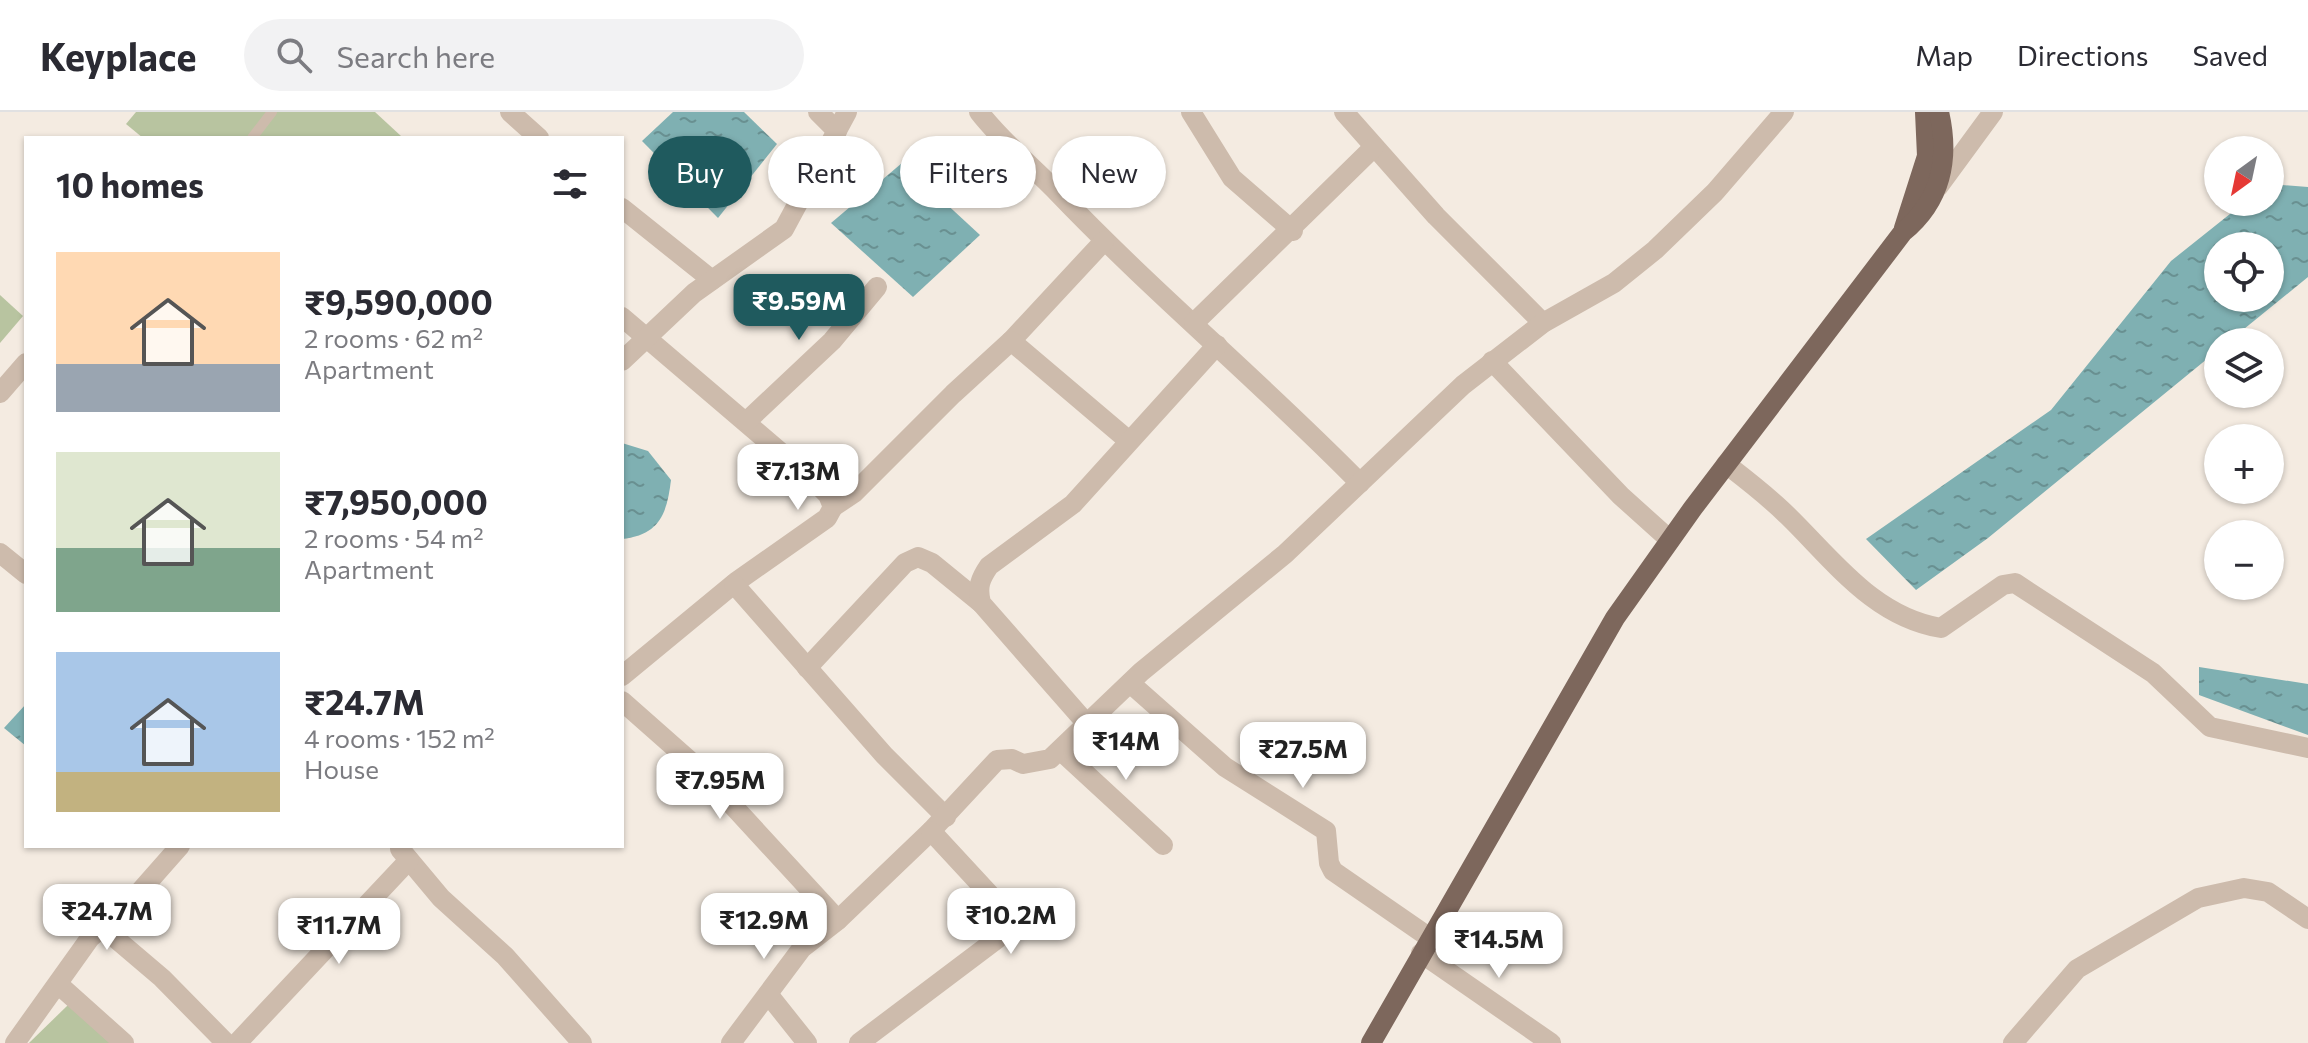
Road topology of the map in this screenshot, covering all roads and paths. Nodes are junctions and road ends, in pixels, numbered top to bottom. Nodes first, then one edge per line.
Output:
1 (272, 112) edge
2 (510, 112) edge
3 (818, 112) edge
4 (847, 112) edge
5 (979, 112) edge
6 (1191, 112) edge
7 (1344, 112) edge
8 (1784, 112) edge
9 (1925, 112) edge
10 (1939, 112) edge
11 (1993, 112) edge
12 (837, 131) junction
13 (254, 136) edge
14 (537, 136) edge
15 (1374, 147) junction
16 (1938, 187) junction
17 (624, 210) edge
18 (1293, 231) junction
19 (1903, 232) junction
20 (1104, 241) junction
21 (712, 280) junction
22 (877, 287) dead end
23 (624, 319) edge
24 (1194, 323) junction
25 (1543, 323) junction
26 (648, 339) junction
27 (1011, 341) junction
28 (1217, 345) junction
29 (624, 359) edge
30 (1492, 361) junction
31 (24, 365) edge
32 (0, 393) edge
33 (747, 421) junction
34 (1129, 441) junction
35 (1726, 464) junction
36 (1360, 483) junction
37 (833, 507) junction
38 (1670, 540) junction
39 (0, 553) edge
40 (24, 572) edge
41 (734, 584) junction
42 (981, 603) junction
43 (807, 668) junction
44 (624, 674) edge
45 (1130, 683) junction
46 (624, 703) edge
47 (1087, 724) junction
48 (2308, 748) edge
49 (1060, 750) junction
50 (938, 824) junction
51 (1163, 845) dead end
52 (178, 848) edge
53 (406, 853) edge
54 (2308, 919) edge
55 (838, 920) junction
56 (102, 927) junction
57 (1426, 946) junction
58 (58, 984) junction
59 (768, 994) junction
60 (1376, 1041) edge
61 (15, 1043) edge
62 (124, 1043) edge
63 (226, 1043) edge
64 (237, 1043) edge
65 (582, 1043) edge
66 (731, 1043) edge
67 (807, 1043) edge
68 (859, 1043) edge
69 (1551, 1043) edge
70 (2013, 1043) edge

1 - 13 lane
2 - 14 street
3 - 12 street
4 - 12 street
5 - 20 street
6 - 18 street
7 - 15 street
8 - 25 street
9 - 19 main road
10 - 16 main road
11 - 16 street
12 - 21 street
15 - 18 street
15 - 25 street
16 - 19 main road
17 - 21 street
18 - 24 street
19 - 35 main road
20 - 24 street
20 - 27 street
21 - 26 street
22 - 33 street
23 - 26 street
24 - 28 street
25 - 30 street
26 - 29 street
26 - 33 street
27 - 34 street
27 - 37 street
28 - 34 street
28 - 36 street
30 - 36 street
30 - 38 street
31 - 32 street
33 - 37 street
34 - 42 street
35 - 38 main road
35 - 48 street
36 - 45 street
37 - 41 street
38 - 57 main road
39 - 40 street
41 - 43 street
41 - 44 street
42 - 43 street
42 - 47 street
43 - 50 street
45 - 47 street
45 - 57 street
46 - 55 street
47 - 49 street
49 - 50 street
49 - 51 street
50 - 55 street
50 - 68 street
52 - 56 street
53 - 64 street
53 - 65 street
54 - 70 street
55 - 59 street
56 - 58 street
56 - 63 street
57 - 60 main road
57 - 69 street
58 - 61 street
58 - 62 street
59 - 66 street
59 - 67 street

